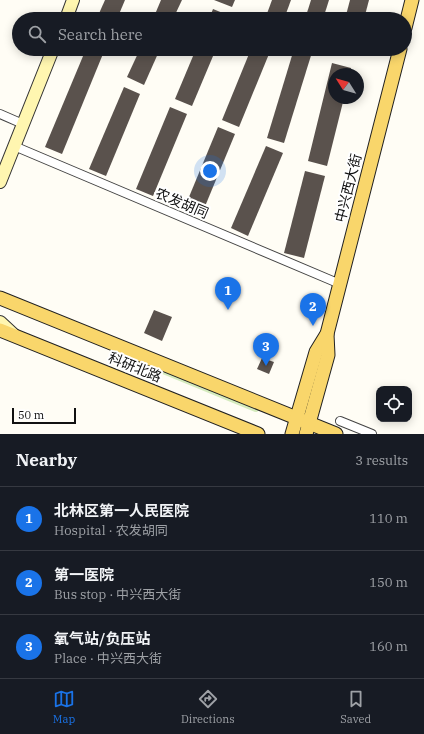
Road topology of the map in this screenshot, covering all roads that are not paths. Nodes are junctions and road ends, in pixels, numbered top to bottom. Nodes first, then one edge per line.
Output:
1 (73, 0) edge
2 (412, 0) edge
3 (69, 12) edge
4 (409, 12) edge
5 (50, 56) edge
6 (398, 56) edge
7 (0, 114) edge
8 (23, 124) junction
9 (14, 146) junction
10 (0, 182) edge
11 (340, 284) junction
12 (0, 298) edge
13 (0, 322) edge
14 (0, 330) edge
15 (327, 334) junction
16 (0, 337) edge
17 (16, 337) junction
18 (296, 418) junction
19 (340, 421) dead end
20 (308, 429) edge
21 (258, 434) edge
22 (292, 434) edge
23 (336, 434) edge
24 (372, 434) edge

1 - 3 main road
2 - 4 main road
5 - 8 main road
6 - 11 main road, 中兴西大街
7 - 8 street
8 - 9 main road
9 - 10 main road
9 - 11 street, 农发胡同
11 - 15 main road, 中兴西大街
12 - 18 main road
13 - 17 main road
14 - 17 main road, 科研北路
15 - 18 main road, 中兴西大街
15 - 20 main road, 中兴西大街
16 - 17 main road
17 - 21 main road, 科研北路
18 - 20 main road
18 - 22 main road, 中兴西大街
19 - 24 street
20 - 23 main road

